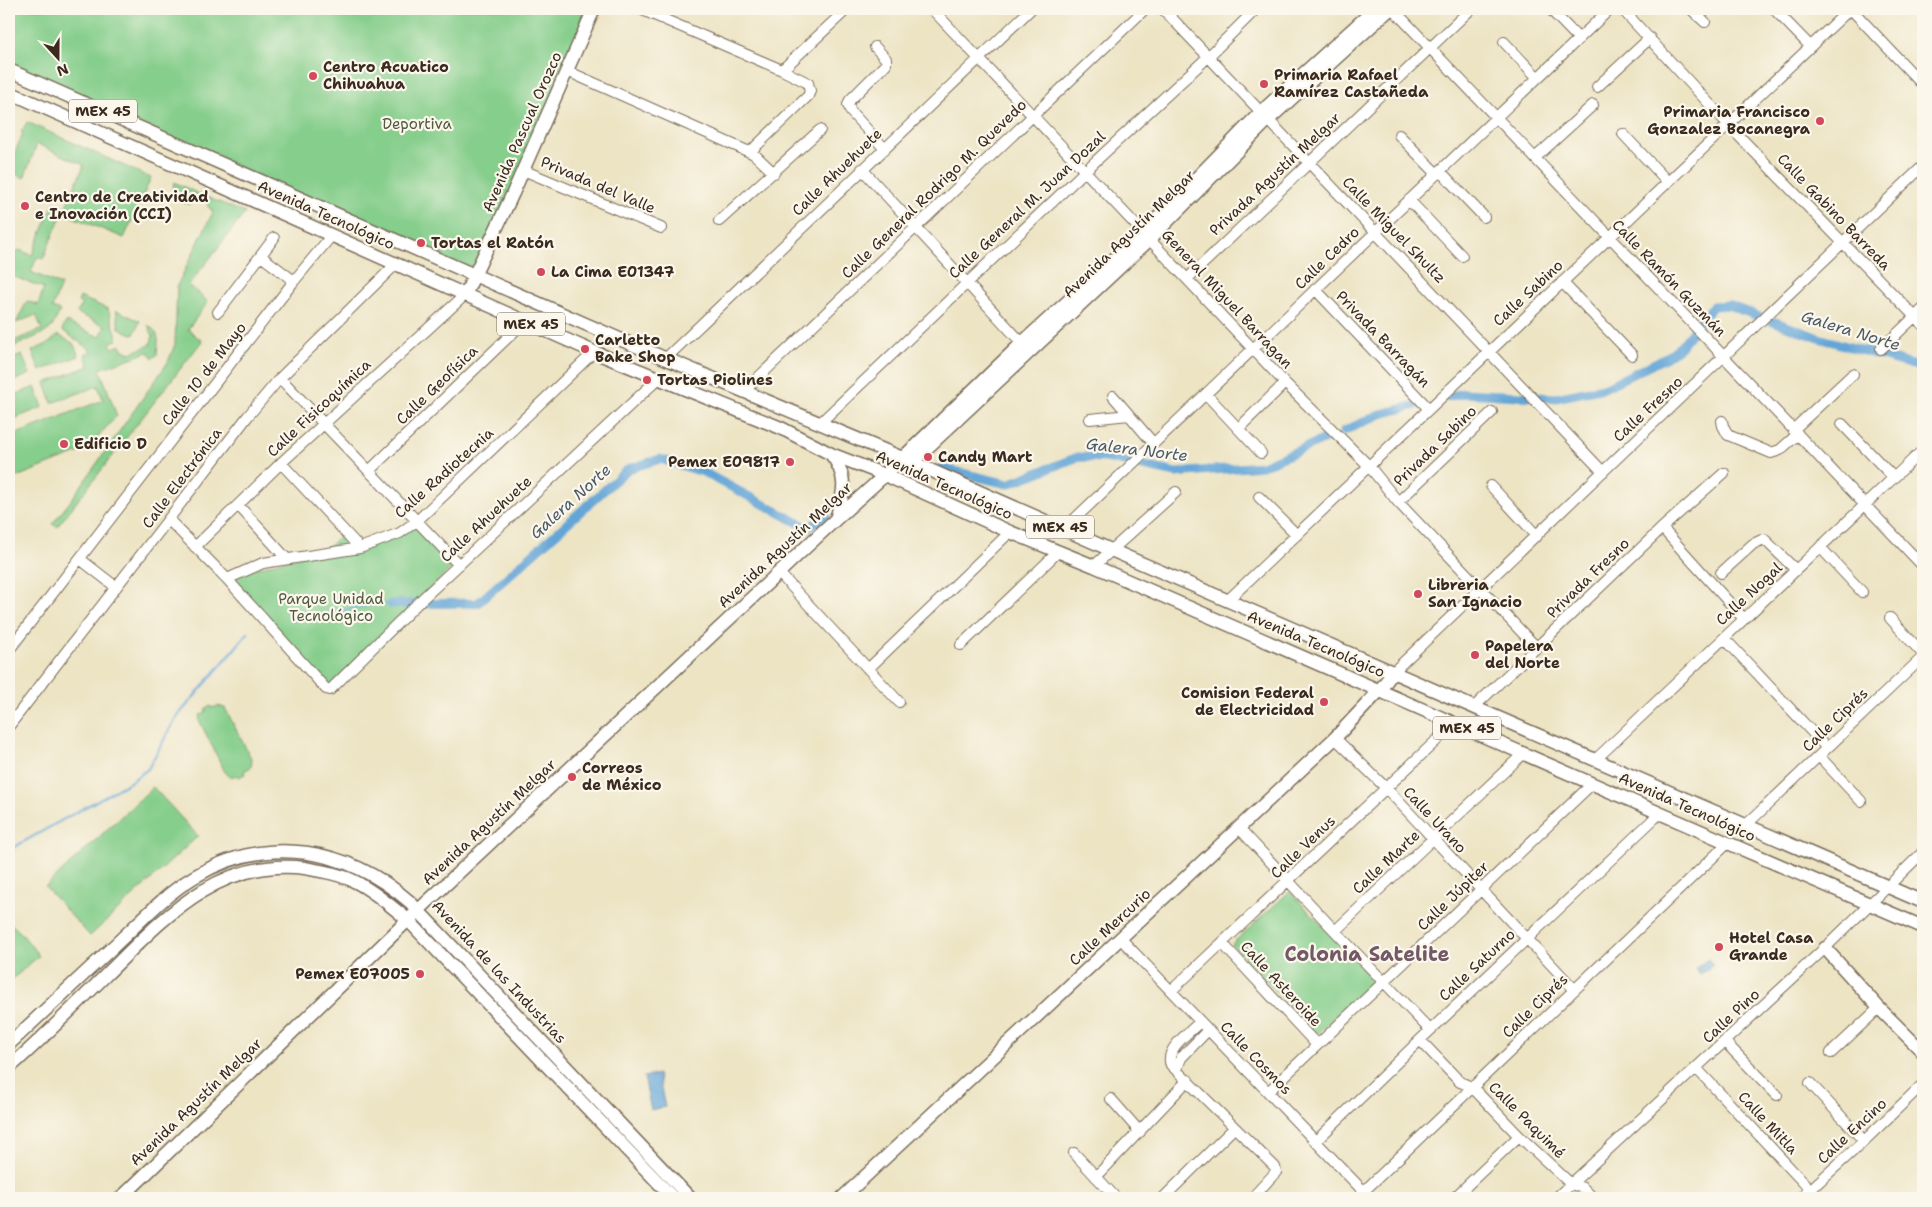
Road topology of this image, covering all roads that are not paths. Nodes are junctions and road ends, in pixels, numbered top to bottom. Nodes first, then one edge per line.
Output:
1 (594, 9) edge
2 (640, 9) edge
3 (847, 9) edge
4 (934, 9) edge
5 (1031, 9) edge
6 (1145, 9) edge
7 (1163, 9) edge
8 (1256, 9) edge
9 (1375, 9) edge
10 (1392, 9) edge
11 (1471, 9) edge
12 (1550, 9) edge
13 (1610, 9) edge
14 (1622, 9) edge
15 (1691, 9) edge
16 (1774, 9) edge
17 (1851, 9) edge
18 (1705, 22) dead end
19 (1650, 38) junction
20 (1579, 39) junction
21 (1504, 42) dead end
22 (1810, 46) junction
23 (875, 47) dead end
24 (1430, 48) junction
25 (1209, 56) junction
26 (979, 58) junction
27 (9, 70) edge
28 (782, 70) junction
29 (567, 71) junction
30 (1538, 78) junction
31 (1923, 85) edge
32 (1597, 87) dead end
33 (9, 92) edge
34 (1594, 105) dead end
35 (1033, 115) junction
36 (1265, 116) junction
37 (1496, 118) junction
38 (1729, 124) junction
39 (820, 130) dead end
40 (1624, 134) dead end
41 (1399, 135) dead end
42 (884, 148) junction
43 (750, 152) junction
44 (1535, 158) junction
45 (1309, 163) junction
46 (1923, 166) edge
47 (862, 169) junction
48 (523, 170) junction
49 (1085, 171) junction
50 (1438, 172) junction
51 (774, 173) junction
52 (1668, 182) junction
53 (1409, 200) junction
54 (1484, 217) dead end
55 (719, 221) dead end
56 (915, 227) junction
57 (661, 228) dead end
58 (1375, 232) junction
59 (332, 235) junction
60 (1147, 235) junction
61 (1610, 237) junction
62 (274, 238) dead end
63 (1844, 242) junction
64 (261, 256) junction
65 (1462, 256) dead end
66 (396, 264) junction
67 (475, 274) junction
68 (1187, 279) junction
69 (294, 281) junction
70 (1562, 282) junction
71 (966, 283) junction
72 (1315, 289) junction
73 (465, 294) junction
74 (1923, 309) edge
75 (218, 312) dead end
76 (1915, 317) junction
77 (525, 322) junction
78 (1923, 325) edge
79 (1022, 343) junction
80 (1253, 349) junction
81 (1881, 349) dead end
82 (594, 352) junction
83 (1489, 352) junction
84 (1632, 355) dead end
85 (1724, 358) junction
86 (665, 359) junction
87 (1853, 374) dead end
88 (280, 378) junction
89 (659, 378) junction
90 (1285, 383) junction
91 (744, 390) junction
92 (1206, 394) junction
93 (1113, 396) dead end
94 (1429, 409) junction
95 (1492, 412) dead end
96 (1129, 415) junction
97 (1090, 419) dead end
98 (1722, 422) dead end
99 (325, 423) junction
100 (820, 423) junction
101 (1842, 424) dead end
102 (1239, 428) junction
103 (1795, 432) junction
104 (1153, 443) junction
105 (928, 447) junction
106 (1923, 450) edge
107 (1261, 453) dead end
108 (831, 454) junction
109 (908, 460) junction
110 (281, 463) junction
111 (1369, 466) junction
112 (370, 470) junction
113 (934, 471) junction
114 (1603, 472) junction
115 (1724, 473) dead end
116 (886, 474) junction
117 (1894, 478) junction
118 (1491, 486) dead end
119 (1176, 492) dead end
120 (1259, 496) dead end
121 (1398, 502) junction
122 (238, 505) junction
123 (1865, 505) junction
124 (836, 519) junction
125 (169, 520) junction
126 (418, 520) junction
127 (1662, 528) junction
128 (1064, 529) junction
129 (1010, 532) junction
130 (1297, 535) junction
131 (1537, 536) junction
132 (196, 547) junction
133 (1820, 547) junction
134 (360, 548) junction
135 (1111, 550) junction
136 (1059, 551) junction
137 (80, 559) junction
138 (287, 559) junction
139 (459, 565) junction
140 (1094, 566) junction
141 (1923, 566) edge
142 (1796, 570) junction
143 (779, 573) junction
144 (1721, 573) dead end
145 (227, 579) junction
146 (116, 587) junction
147 (1480, 589) junction
148 (1862, 592) dead end
149 (1228, 600) junction
150 (1890, 618) dead end
151 (1744, 619) junction
152 (1724, 638) junction
153 (961, 645) dead end
154 (1537, 648) junction
155 (9, 650) edge
156 (1923, 656) edge
157 (868, 669) junction
158 (1393, 672) junction
159 (1380, 690) junction
160 (899, 702) dead end
161 (1474, 707) junction
162 (1456, 723) junction
163 (9, 726) edge
164 (1335, 738) junction
165 (1827, 748) junction
166 (1524, 753) junction
167 (1818, 756) junction
168 (1595, 760) junction
169 (1592, 784) junction
170 (1386, 788) junction
171 (1861, 801) dead end
172 (1660, 813) junction
173 (1746, 825) junction
174 (1239, 828) junction
175 (1433, 839) junction
176 (1728, 843) junction
177 (1923, 852) edge
178 (1288, 882) junction
179 (1887, 886) junction
180 (1480, 890) junction
181 (1923, 902) edge
182 (1870, 903) junction
183 (419, 910) junction
184 (408, 920) junction
185 (1923, 926) edge
186 (1335, 931) junction
187 (1121, 939) junction
188 (1526, 939) junction
189 (1222, 943) junction
190 (1825, 948) junction
191 (1385, 981) junction
192 (1574, 989) junction
193 (1171, 991) junction
194 (1879, 1008) junction
195 (1200, 1022) junction
196 (1208, 1030) junction
197 (1430, 1030) junction
198 (1420, 1040) junction
199 (1725, 1042) junction
200 (9, 1044) edge
201 (1318, 1045) junction
202 (1923, 1052) edge
203 (1831, 1053) dead end
204 (9, 1068) edge
205 (1177, 1069) junction
206 (1697, 1069) junction
207 (573, 1074) junction
208 (1188, 1080) junction
209 (563, 1083) junction
210 (1810, 1084) dead end
211 (1923, 1084) edge
212 (1472, 1087) junction
213 (1268, 1092) junction
214 (1777, 1095) dead end
215 (1111, 1100) dead end
216 (1234, 1128) junction
217 (1140, 1132) junction
218 (1519, 1136) junction
219 (1316, 1141) junction
220 (1864, 1141) junction
221 (1074, 1153) dead end
222 (1096, 1177) junction
223 (1571, 1184) junction
224 (1810, 1190) junction
225 (1366, 1195) edge
226 (121, 1198) edge
227 (673, 1198) edge
228 (690, 1198) edge
229 (842, 1198) edge
230 (1116, 1198) edge
231 (1163, 1198) edge
232 (1252, 1198) edge
233 (1454, 1198) edge
234 (1556, 1198) edge
235 (1593, 1198) edge
236 (1801, 1198) edge
237 (1818, 1198) edge

1 - 29 main road, Avenida Pascual Orozco
2 - 28 street
3 - 28 street
4 - 26 street, General Miguel Barragan
5 - 26 street, Calle Ahuehuete
6 - 35 street, Calle General Rodrigo M. Quevedo
7 - 25 street, Calle Miguel Shultz
8 - 25 street, Calle General M. Juan Dozal
9 - 36 main road, Avenida Agustín Melgar
10 - 24 street, Calle Ramón Guzmán
10 - 36 main road, Avenida Agustín Melgar
11 - 24 street, Privada Agustín Melgar
12 - 20 street
13 - 20 street, Calle Cedro
14 - 19 street, Calle Gabino Barreda
15 - 18 street
16 - 22 street
17 - 22 street, Calle Sabino
17 - 31 street
19 - 32 street
19 - 38 street, Calle Gabino Barreda
20 - 30 street, Calle Cedro
21 - 30 street
22 - 38 street, Calle Sabino
23 - 42 street
24 - 37 street, Calle Ramón Guzmán
24 - 45 street, Privada Agustín Melgar
25 - 36 street, Calle Miguel Shultz
25 - 49 street, Calle General M. Juan Dozal
26 - 35 street, General Miguel Barragan
26 - 42 street, Calle Ahuehuete
27 - 67 main road, Avenida Tecnológico / MEX 45
28 - 43 street
29 - 43 street
29 - 48 main road, Avenida Pascual Orozco
30 - 37 street, Calle Cedro
33 - 59 main road, Avenida Tecnológico / MEX 45
34 - 44 street
35 - 49 street, General Miguel Barragan
35 - 56 street, Calle General Rodrigo M. Quevedo
36 - 45 street, Calle Miguel Shultz
36 - 60 main road, Avenida Agustín Melgar
37 - 44 street, Calle Ramón Guzmán
37 - 50 street, Calle Cedro
38 - 52 street, Calle Sabino
38 - 63 street, Calle Gabino Barreda
39 - 51 street
40 - 52 street
41 - 50 street
42 - 47 street, Calle Ahuehuete
43 - 51 street
44 - 61 street, Calle Ramón Guzmán
45 - 58 street, Calle Miguel Shultz
45 - 68 street, Privada Agustín Melgar
46 - 63 street, Calle Fresno
47 - 56 street
47 - 86 street, Calle Ahuehuete
48 - 57 street, Privada del Valle
48 - 67 main road, Avenida Pascual Orozco
49 - 60 street, General Miguel Barragan
49 - 71 street, Calle General M. Juan Dozal
50 - 53 street, Calle Cedro
50 - 54 street
51 - 55 street
52 - 61 street, Calle Sabino
53 - 58 street, Calle Cedro
53 - 65 street
56 - 71 street
56 - 91 street, Calle General Rodrigo M. Quevedo
58 - 72 street, Calle Cedro
58 - 83 street, Calle Miguel Shultz
59 - 66 main road, Avenida Tecnológico / MEX 45
59 - 69 street, Calle 10 de Mayo
60 - 68 street, General Miguel Barragan
60 - 79 main road, Avenida Agustín Melgar
60 - 105 main road, Avenida Agustín Melgar
61 - 70 street, Calle Sabino
61 - 85 street, Calle Ramón Guzmán
62 - 64 street
63 - 76 street, Calle Gabino Barreda
63 - 85 street, Calle Fresno
64 - 69 street
64 - 75 street
66 - 73 main road, Avenida Tecnológico / MEX 45
66 - 88 street, Calle Electrónica
67 - 73 main road, Avenida Pascual Orozco
67 - 86 main road, Avenida Tecnológico / MEX 45
68 - 80 street, General Miguel Barragan
69 - 137 street, Calle 10 de Mayo
70 - 83 street, Calle Sabino
70 - 84 street
71 - 79 street
71 - 100 street, Calle General M. Juan Dozal
72 - 80 street, Calle Cedro
72 - 94 street, Privada Barragán
73 - 77 main road, Avenida Tecnológico / MEX 45
73 - 99 street, Calle Fisicoquímica
74 - 76 street
76 - 78 street, Calle Gabino Barreda
76 - 81 street
77 - 82 main road, Avenida Tecnológico / MEX 45
77 - 112 street, Calle Geofísica
79 - 109 main road, Avenida Agustín Melgar
80 - 90 street, General Miguel Barragan
80 - 92 street, Calle Cedro
82 - 89 main road, Avenida Tecnológico / MEX 45
82 - 126 street, Calle Radiotecnia
83 - 94 street, Calle Sabino
83 - 114 street, Calle Miguel Shultz
85 - 103 street, Calle Ramón Guzmán
85 - 114 street, Calle Fresno
86 - 91 main road, Avenida Tecnológico / MEX 45
87 - 103 street
88 - 99 street
88 - 125 street, Calle Electrónica
89 - 108 main road, Avenida Tecnológico / MEX 45
89 - 139 street, Calle Ahuehuete
90 - 102 street
90 - 111 street, General Miguel Barragan
91 - 100 main road, Avenida Tecnológico / MEX 45
92 - 102 street
92 - 104 street, Calle Cedro
93 - 96 street
94 - 111 street, Calle Sabino
95 - 121 street, Privada Sabino
96 - 97 street
96 - 104 street
98 - 103 street
99 - 110 street, Calle Fisicoquímica
99 - 112 street
100 - 109 main road, Avenida Tecnológico / MEX 45
101 - 117 street
102 - 107 street
103 - 123 street, Calle Ramón Guzmán
104 - 128 street, Calle Cedro
105 - 109 main road, Avenida Agustín Melgar
105 - 113 main road
106 - 117 street, Calle Nogal
108 - 116 main road, Avenida Tecnológico / MEX 45
108 - 124 main road
109 - 113 main road, Avenida Tecnológico / MEX 45
109 - 116 main road, Avenida Agustín Melgar
110 - 122 street, Calle Fisicoquímica
110 - 134 street
111 - 121 street, General Miguel Barragan
111 - 130 street, Calle Sabino
112 - 126 street
113 - 128 main road, Avenida Tecnológico / MEX 45
114 - 131 street, Calle Fresno
115 - 127 street, Privada Fresno
116 - 124 main road, Avenida Agustín Melgar
116 - 129 main road, Avenida Tecnológico / MEX 45
117 - 123 street, Calle Nogal
118 - 131 street
119 - 135 street
120 - 130 street
121 - 147 street, General Miguel Barragan
122 - 132 street, Calle Fisicoquímica
122 - 138 street
123 - 133 street, Calle Nogal
123 - 141 street, Calle Ramón Guzmán
124 - 143 main road, Avenida Agustín Melgar
125 - 132 street
125 - 146 street, Calle Electrónica
126 - 134 street, Calle Radiotecnia
126 - 139 street
127 - 151 street
127 - 154 street, Privada Fresno
128 - 135 main road, Avenida Tecnológico / MEX 45
129 - 136 main road, Avenida Tecnológico / MEX 45
129 - 157 street
130 - 149 street, Calle Sabino
131 - 147 street, Calle Fresno
132 - 145 street
133 - 142 street, Calle Nogal
133 - 148 street
134 - 138 street, Calle Radiotecnia
135 - 140 street
135 - 149 main road, Avenida Tecnológico / MEX 45
136 - 140 main road, Avenida Tecnológico / MEX 45
136 - 153 street
137 - 146 street
137 - 155 street, Calle 10 de Mayo
138 - 145 street, Calle Radiotecnia
139 - 145 street, Calle Ahuehuete
140 - 159 main road, Avenida Tecnológico / MEX 45
142 - 144 street
142 - 151 street, Calle Nogal
143 - 157 street
143 - 183 main road, Avenida Agustín Melgar
146 - 163 street, Calle Electrónica
147 - 154 street, General Miguel Barragan
147 - 158 street, Calle Fresno
149 - 158 main road, Avenida Tecnológico / MEX 45
150 - 156 street
151 - 152 street, Calle Nogal
152 - 165 street
152 - 168 street, Calle Nogal
154 - 161 street, Privada Fresno
156 - 165 street, Calle Ciprés
157 - 160 street
158 - 159 main road, Calle Mercurio
158 - 161 main road, Avenida Tecnológico / MEX 45
159 - 162 main road, Avenida Tecnológico / MEX 45
159 - 164 main road, Calle Mercurio
161 - 168 main road, Avenida Tecnológico / MEX 45
162 - 166 main road, Avenida Tecnológico / MEX 45
162 - 170 street, Calle Venus
164 - 170 street, Calle Urano
164 - 174 main road, Calle Mercurio
165 - 167 street, Calle Ciprés
166 - 169 main road, Avenida Tecnológico / MEX 45
166 - 175 street, Calle Marte
167 - 171 street
167 - 173 street, Calle Ciprés
168 - 173 main road, Avenida Tecnológico / MEX 45
169 - 172 main road, Avenida Tecnológico / MEX 45
169 - 180 street, Calle Júpiter
170 - 175 street, Calle Urano
170 - 178 street, Calle Venus
172 - 176 main road, Avenida Tecnológico / MEX 45
172 - 188 street, Calle Saturno
173 - 179 main road, Avenida Tecnológico / MEX 45
174 - 178 street
174 - 187 main road, Calle Mercurio
175 - 180 street, Calle Urano
175 - 186 street, Calle Marte
176 - 182 main road, Avenida Tecnológico / MEX 45
176 - 192 street, Calle Ciprés
177 - 179 street, Calle Pino
178 - 186 street
178 - 189 street, Calle Venus
179 - 181 main road, Avenida Tecnológico / MEX 45
179 - 182 street, Calle Pino
180 - 188 street, Calle Urano
180 - 191 street, Calle Júpiter
182 - 185 main road, Avenida Tecnológico / MEX 45
182 - 190 street, Calle Pino
183 - 184 main road, Avenida Agustín Melgar
183 - 200 main road, Avenida de las Industrias
183 - 207 main road, Avenida de las Industrias
184 - 204 main road, Avenida de las Industrias
184 - 209 main road, Avenida de las Industrias
184 - 226 main road, Avenida Agustín Melgar
186 - 191 street
187 - 193 street, Calle Cosmos
187 - 229 main road, Calle Mercurio
188 - 192 street, Calle Urano
188 - 197 street, Calle Saturno
189 - 193 street, Calle Venus
189 - 201 street, Calle Asteroide
190 - 194 main road
190 - 199 street, Calle Pino
191 - 197 street
191 - 201 street, Calle Júpiter
192 - 212 street, Calle Ciprés
193 - 195 street, Calle Cosmos
194 - 202 main road
194 - 203 street
195 - 196 street, Calle Cosmos
195 - 205 street
196 - 205 street
196 - 213 street, Calle Cosmos
197 - 198 street, Calle Saturno
198 - 212 street, Calle Paquimé
198 - 219 street, Calle Saturno
199 - 206 street, Calle Pino
199 - 214 street
201 - 213 street, Calle Júpiter
205 - 208 street
206 - 223 street, Calle Pino
206 - 224 street, Calle Mitla
207 - 209 main road
207 - 228 main road, Avenida de las Industrias
208 - 216 street
208 - 217 street
209 - 227 main road, Avenida de las Industrias
210 - 220 street
211 - 220 street, Calle Encino
212 - 218 street, Calle Paquimé
212 - 225 street, Calle Ciprés
213 - 219 street, Calle Cosmos
215 - 217 street
216 - 231 street
216 - 232 street
217 - 222 street
218 - 223 street, Calle Paquimé
218 - 233 street
219 - 225 street, Calle Cosmos
220 - 224 street, Calle Encino
221 - 222 street
222 - 230 street
223 - 234 street, Calle Pino
223 - 235 street, Calle Paquimé
224 - 236 street, Calle Encino
224 - 237 street, Calle Mitla

